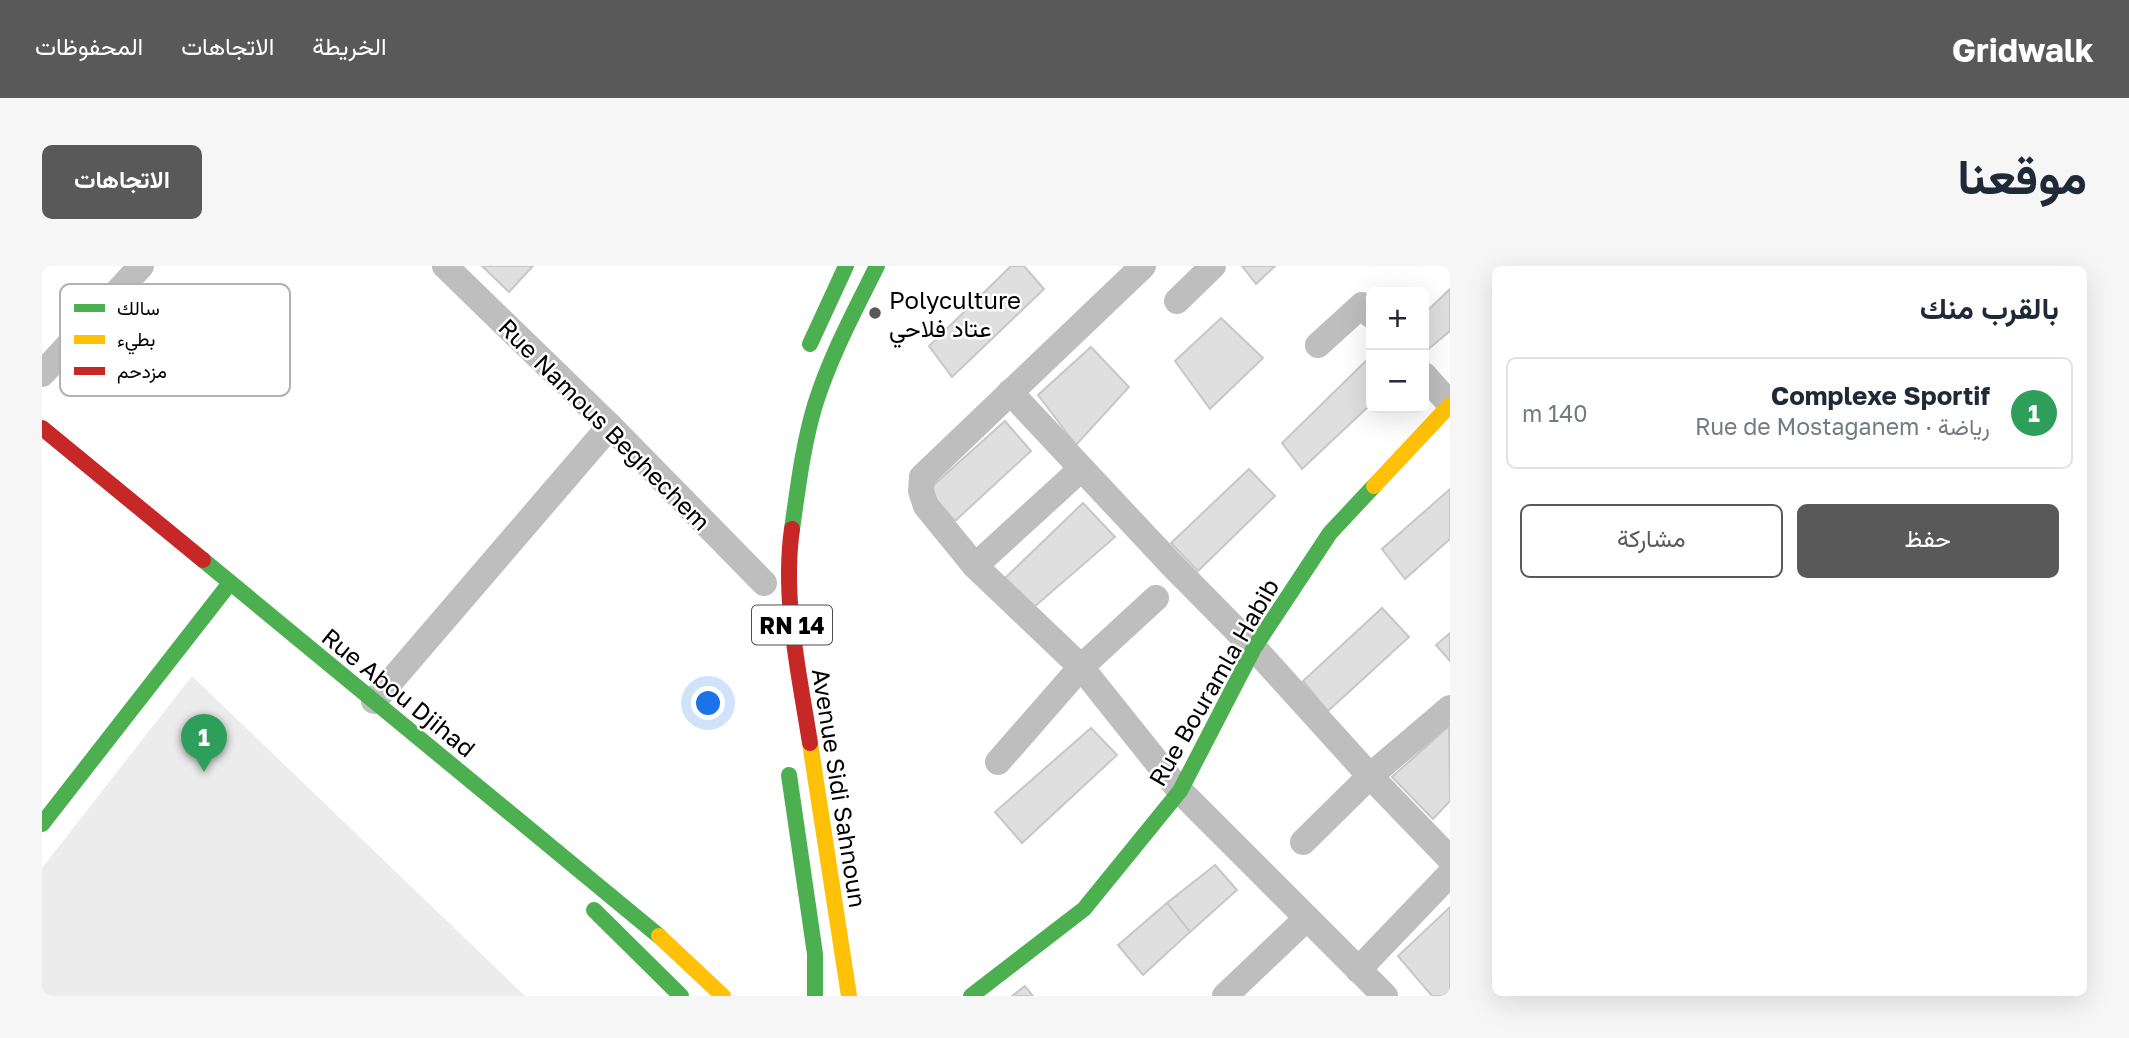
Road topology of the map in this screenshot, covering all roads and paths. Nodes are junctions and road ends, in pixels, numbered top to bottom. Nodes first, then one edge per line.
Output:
1 (141, 266) edge
2 (445, 266) edge
3 (846, 266) edge
4 (877, 266) edge
5 (1143, 266) edge
6 (1213, 266) edge
7 (124, 284) edge
8 (1177, 301) dead end
9 (1366, 309) edge
10 (1318, 345) dead end
11 (60, 354) edge
12 (803, 364) dead end
13 (42, 374) edge
14 (1429, 381) edge
15 (1010, 392) junction
16 (1450, 405) edge
17 (610, 426) junction
18 (42, 428) edge
19 (1081, 469) junction
20 (765, 557) dead end
21 (975, 566) junction
22 (230, 583) junction
23 (765, 589) joint
24 (1156, 598) dead end
25 (1254, 648) junction
26 (1081, 667) junction
27 (374, 701) junction
28 (1450, 708) edge
29 (998, 762) dead end
30 (787, 766) dead end
31 (1370, 776) junction
32 (1180, 791) junction
33 (42, 824) edge
34 (1303, 842) dead end
35 (1450, 859) edge
36 (1450, 874) edge
37 (580, 898) dead end
38 (1307, 918) junction
39 (1359, 970) junction
40 (681, 996) edge
41 (723, 996) edge
42 (814, 996) edge
43 (849, 996) edge
44 (971, 996) edge
45 (1225, 996) edge
46 (1385, 996) edge

1 - 7 street
2 - 17 street, Rue Namous Beghechem
3 - 12 main road
4 - 43 main road, Avenue Sidi Sahnoun / RN 14
5 - 15 street
6 - 8 street
9 - 10 street
11 - 13 street
14 - 16 street
15 - 19 street
15 - 21 street
16 - 25 main road, Rue Bouramla Habib
17 - 23 street, Rue Namous Beghechem
17 - 27 street
18 - 22 main road, Rue Abou Djihad
19 - 21 street
19 - 25 street
20 - 23 main road, RN 14
21 - 26 street
22 - 27 main road, Rue Abou Djihad
22 - 33 main road
24 - 26 street
25 - 31 street
25 - 32 main road, Rue Bouramla Habib
26 - 29 street
26 - 32 street
27 - 41 main road, Rue Abou Djihad
28 - 31 street
30 - 42 main road, Avenue Sidi Sahnoun
31 - 34 street
31 - 35 street
32 - 38 street
32 - 44 main road, Rue Bouramla Habib
36 - 39 street
37 - 40 main road
38 - 39 street
38 - 45 street
39 - 46 street

